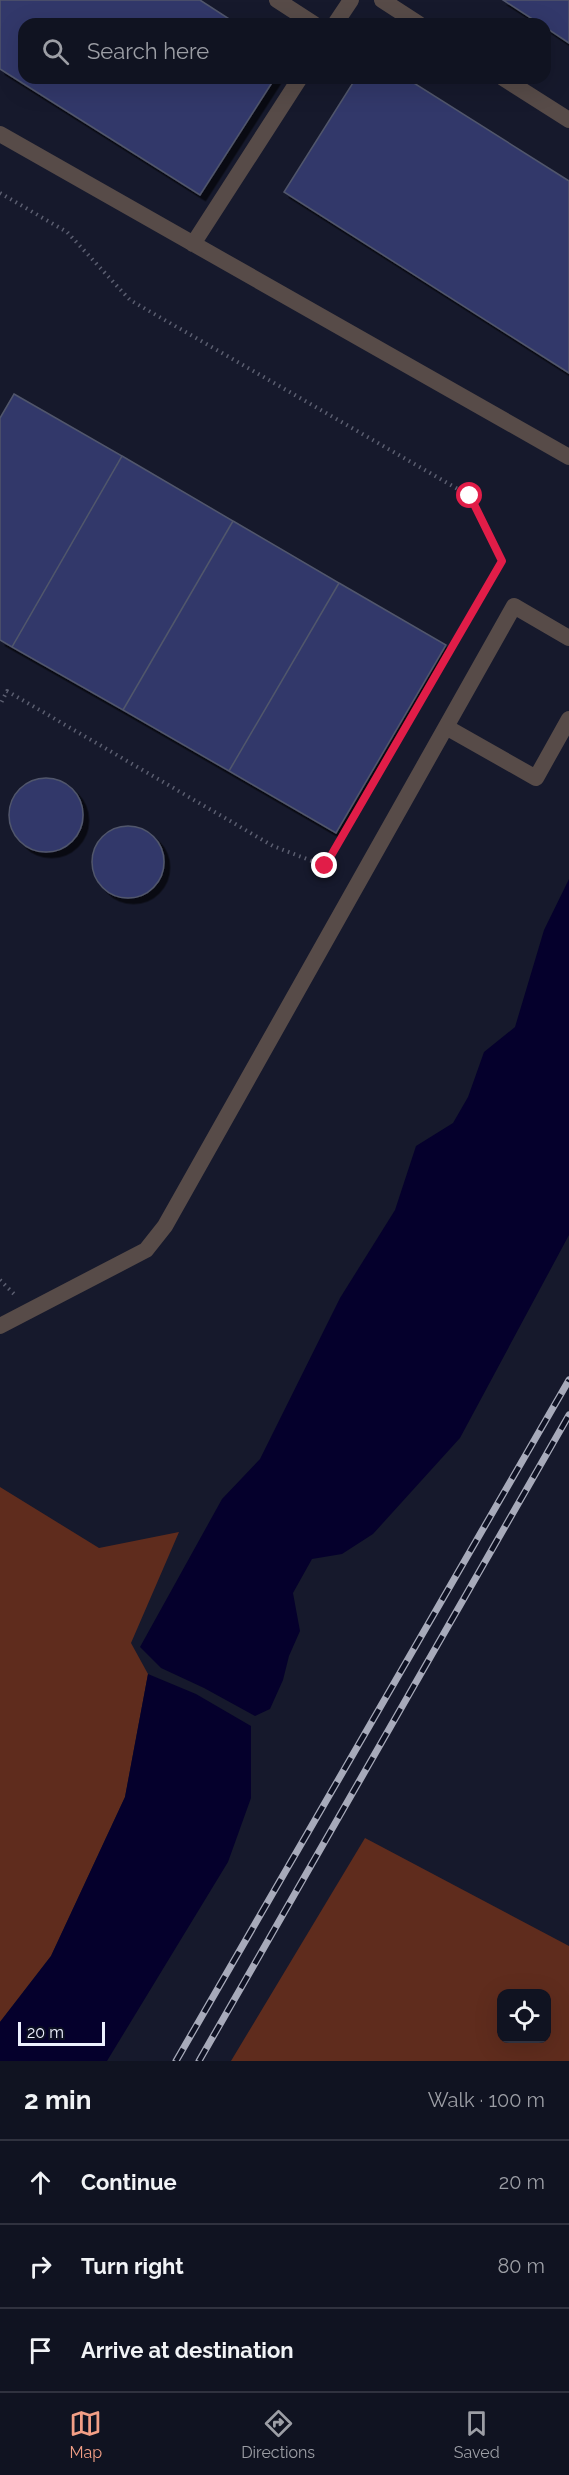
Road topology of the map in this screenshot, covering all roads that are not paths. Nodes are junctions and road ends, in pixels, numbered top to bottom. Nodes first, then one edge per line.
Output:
1 (277, 0) edge
2 (351, 0) edge
3 (382, 0) edge
4 (305, 18) edge
5 (339, 18) edge
6 (410, 18) edge
7 (296, 84) edge
8 (512, 84) edge
9 (569, 120) edge
10 (0, 134) edge
11 (193, 244) junction
12 (569, 458) edge
13 (569, 638) edge
14 (569, 719) edge
15 (446, 727) junction
16 (0, 1326) edge

1 - 4 lane
2 - 5 lane
3 - 6 lane
7 - 11 lane
8 - 9 lane
10 - 11 lane
11 - 12 lane
13 - 15 lane
14 - 15 lane
15 - 16 lane

